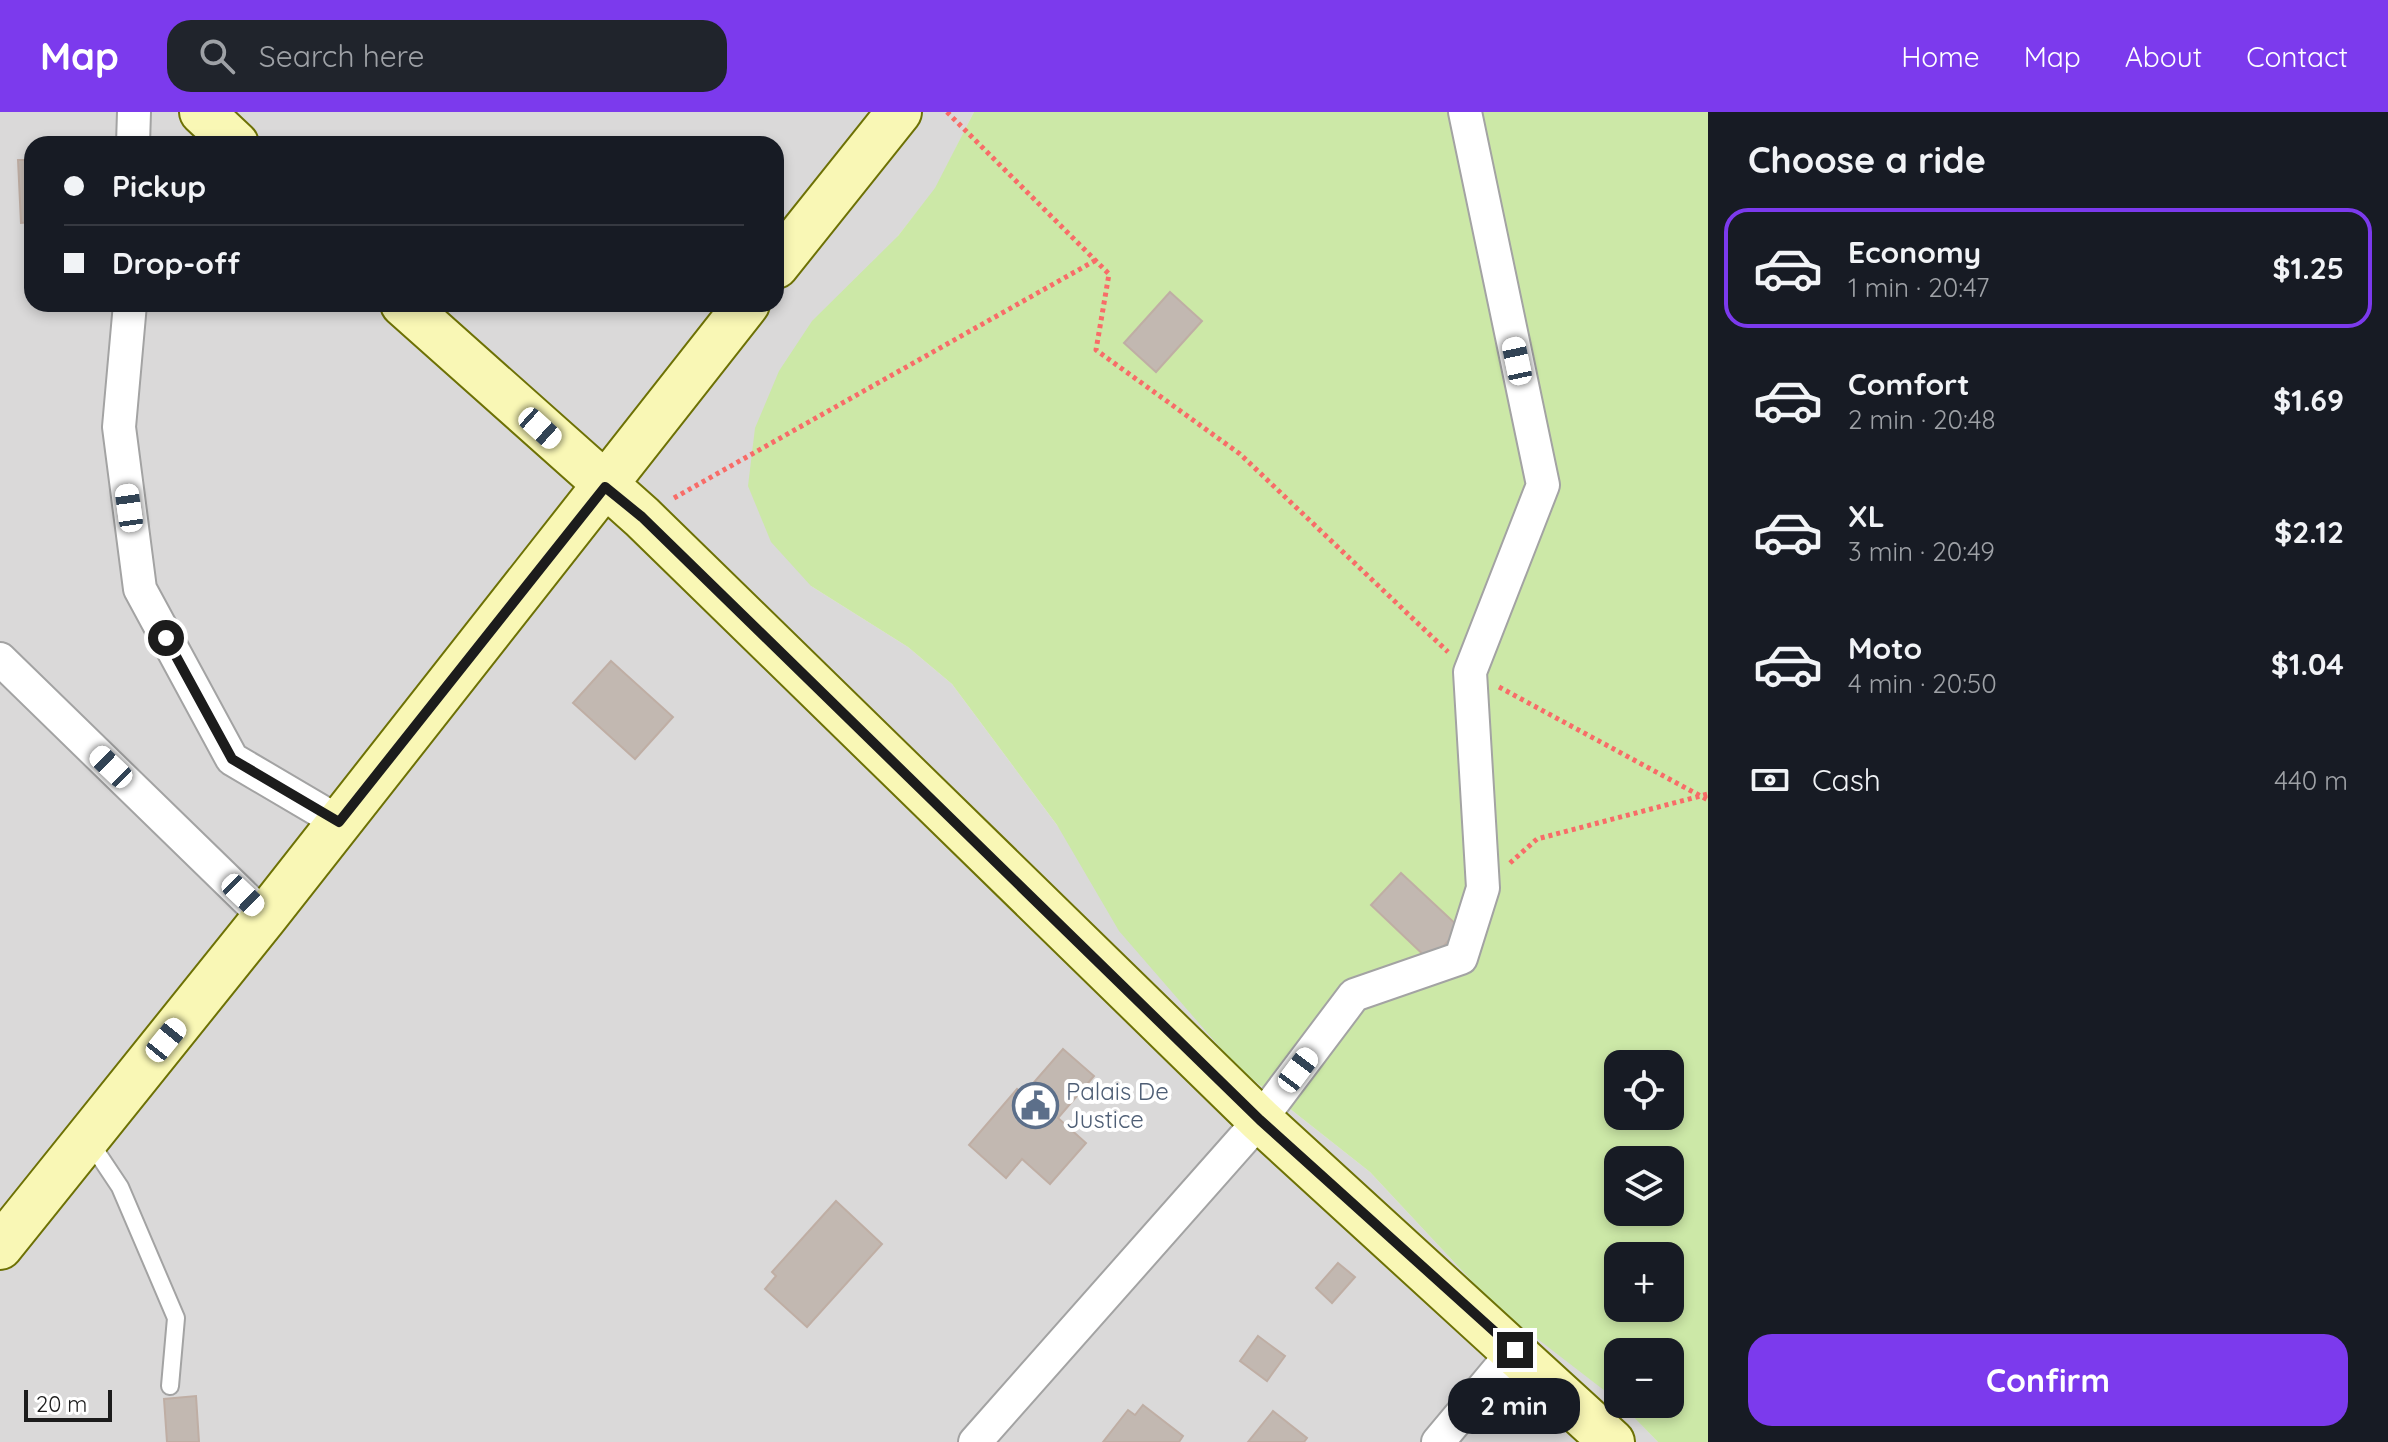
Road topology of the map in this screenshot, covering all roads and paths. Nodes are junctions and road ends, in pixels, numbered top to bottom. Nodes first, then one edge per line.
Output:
1 (134, 112) edge
2 (899, 112) edge
3 (947, 112) edge
4 (1465, 112) edge
5 (133, 136) edge
6 (784, 256) edge
7 (1096, 260) junction
8 (129, 312) edge
9 (412, 312) edge
10 (741, 312) edge
11 (605, 487) junction
12 (642, 517) junction
13 (0, 659) edge
14 (1470, 672) junction
15 (1707, 797) edge
16 (339, 822) junction
17 (1483, 888) junction
18 (265, 917) junction
19 (1260, 1120) junction
20 (87, 1138) junction
21 (0, 1247) edge
22 (1515, 1350) junction
23 (170, 1386) dead end
24 (975, 1442) edge
25 (1438, 1442) edge
26 (1612, 1442) edge

1 - 5 street
2 - 6 street
3 - 7 path
4 - 14 street
7 - 12 path
7 - 14 path
8 - 16 street
9 - 11 street
10 - 11 street
11 - 12 street
11 - 16 street
12 - 19 street
13 - 18 street
14 - 15 path
14 - 17 street
15 - 17 path
16 - 18 street
17 - 19 street
18 - 20 street
19 - 22 street
19 - 24 street
20 - 21 street
20 - 23 lane
22 - 25 street
22 - 26 street

